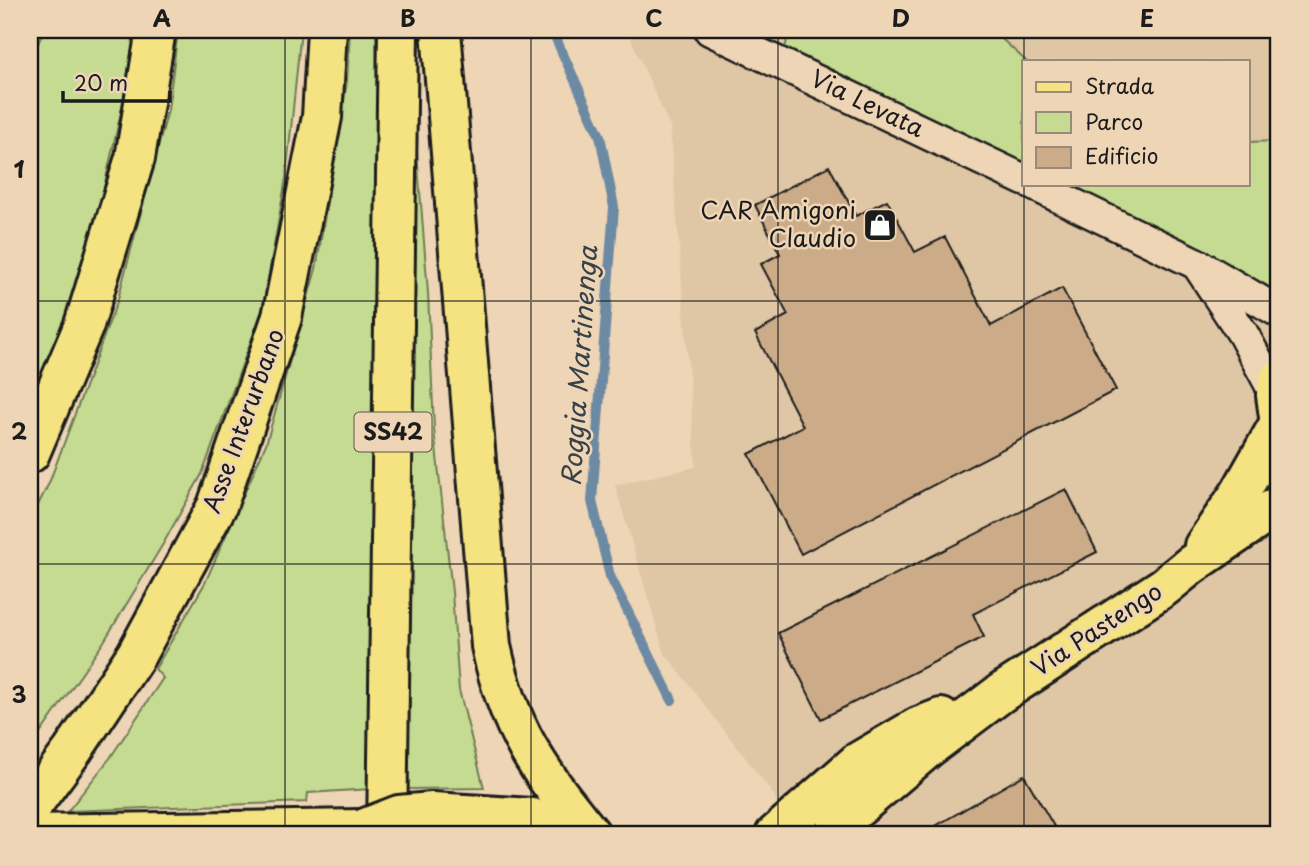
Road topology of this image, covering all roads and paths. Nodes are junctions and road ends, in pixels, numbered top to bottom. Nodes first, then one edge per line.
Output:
1 (156, 30) edge
2 (327, 30) edge
3 (398, 30) edge
4 (441, 30) edge
5 (709, 30) edge
6 (751, 38) edge
7 (1022, 179) edge
8 (1036, 186) edge
9 (1197, 264) junction
10 (1279, 312) edge
11 (1278, 404) edge
12 (30, 453) edge
13 (1279, 505) edge
14 (1191, 565) junction
15 (1001, 693) junction
16 (30, 808) edge
17 (368, 833) edge
18 (30, 834) edge
19 (75, 835) edge
20 (573, 835) edge
21 (591, 835) edge
22 (775, 835) edge
23 (833, 835) edge

1 - 12 main road
2 - 16 main road, Asse Interurbano
3 - 17 main road, SS42
4 - 21 main road
5 - 6 street, Via Levata
6 - 7 street, Via Levata
8 - 9 street
9 - 10 street
9 - 11 street
11 - 14 main road, Via Pastengo
13 - 14 main road, Via Pastengo
14 - 15 main road, Via Pastengo
15 - 22 main road, Via Pastengo
15 - 23 main road, Via Pastengo
17 - 19 main road
17 - 20 main road, bridge
18 - 19 main road

